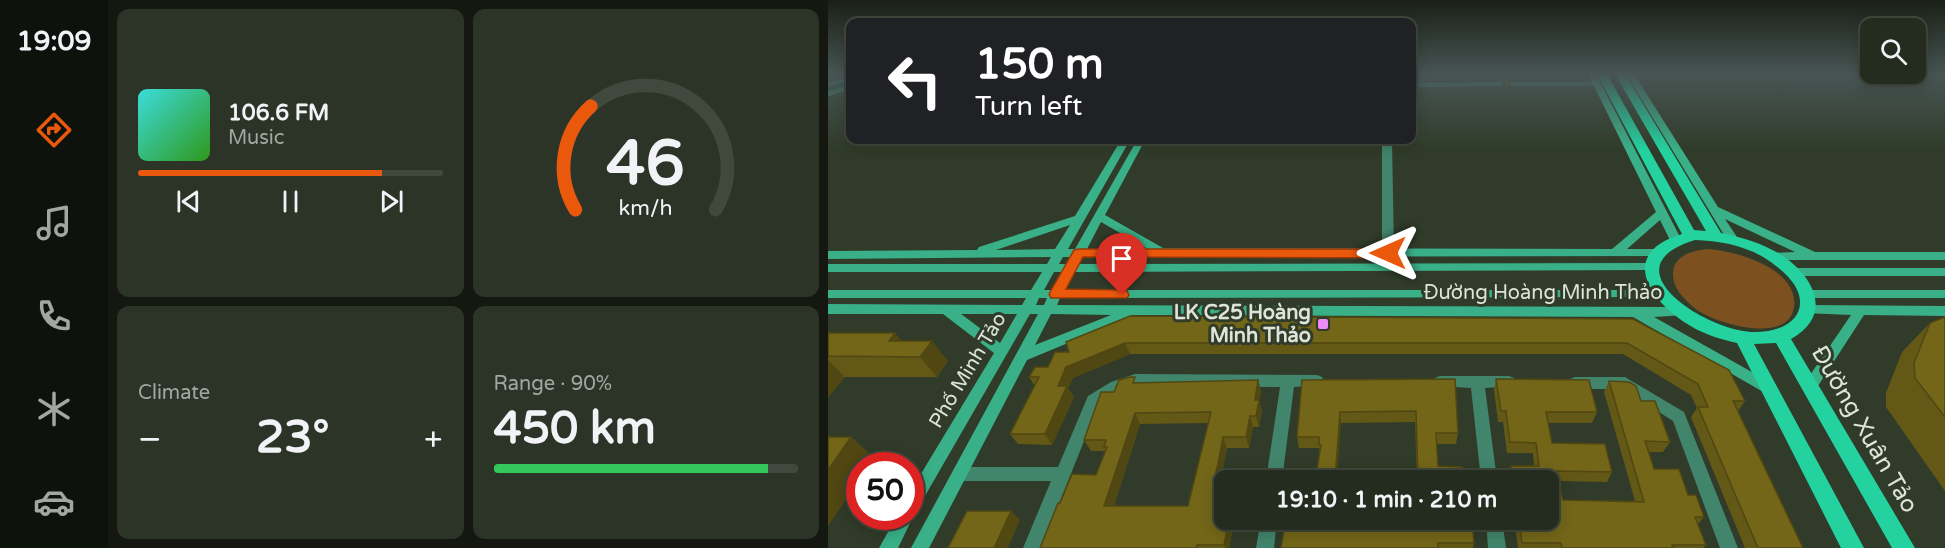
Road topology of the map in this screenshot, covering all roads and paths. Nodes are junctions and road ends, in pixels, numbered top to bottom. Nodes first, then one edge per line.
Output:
1 (1610, 100) edge
2 (1612, 100) edge
3 (1635, 100) edge
4 (1646, 100) edge
5 (1123, 144) edge
6 (1139, 144) edge
7 (1387, 144) edge
8 (1715, 210) junction
9 (1662, 213) junction
10 (1083, 214) junction
11 (1099, 216) junction
12 (1690, 236) junction
13 (1716, 236) junction
14 (1675, 239) junction
15 (1733, 240) junction
16 (1160, 252) junction
17 (1060, 253) junction
18 (1079, 253) junction
19 (1388, 253) junction
20 (1615, 253) junction
21 (828, 255) edge
22 (969, 255) junction
23 (1772, 256) junction
24 (1945, 256) edge
25 (1815, 257) junction
26 (1283, 260) junction
27 (1653, 260) junction
28 (828, 268) edge
29 (960, 268) junction
30 (1071, 268) junction
31 (1792, 272) junction
32 (1945, 272) edge
33 (828, 294) edge
34 (1056, 294) junction
35 (1662, 294) junction
36 (1945, 294) edge
37 (1139, 295) junction
38 (1808, 302) junction
39 (828, 309) edge
40 (947, 310) junction
41 (1862, 310) junction
42 (1047, 311) junction
43 (1133, 311) junction
44 (1945, 311) edge
45 (1636, 312) junction
46 (1681, 312) junction
47 (1781, 336) junction
48 (1742, 337) junction
49 (1002, 352) junction
50 (1022, 356) junction
51 (1288, 381) junction
52 (1333, 381) edge
53 (1426, 382) edge
54 (1477, 382) junction
55 (1524, 382) edge
56 (1558, 383) edge
57 (1811, 385) junction
58 (1770, 389) junction
59 (1275, 470) edge
60 (1488, 470) edge
61 (961, 474) junction
62 (1061, 474) junction
63 (924, 485) edge
64 (898, 530) edge
65 (1267, 530) edge
66 (1495, 530) edge
67 (888, 548) edge
68 (920, 548) edge
69 (1032, 548) edge
70 (1265, 548) edge
71 (1497, 548) edge
72 (1729, 548) edge
73 (1853, 548) edge
74 (1904, 548) edge

1 - 9 main road
2 - 12 main road
3 - 13 main road
4 - 8 main road
5 - 10 main road, Phố Minh Tảo
6 - 11 main road, Phố Minh Tảo
7 - 19 street
8 - 15 main road
8 - 25 main road
9 - 14 main road
9 - 20 main road
10 - 17 main road, Phố Minh Tảo
10 - 22 main road
11 - 16 main road
11 - 18 main road, Phố Minh Tảo
12 - 13 main road
12 - 14 main road
13 - 15 main road
14 - 27 main road
15 - 23 main road
16 - 18 main road, Đường Hoàng Minh Thảo
16 - 26 main road, Đường Hoàng Minh Thảo
17 - 18 main road, Đường Hoàng Minh Thảo
17 - 22 main road, Đường Hoàng Minh Thảo
17 - 49 main road, Phố Minh Tảo
18 - 30 main road, Phố Minh Tảo
19 - 20 main road, Đường Hoàng Minh Thảo
19 - 26 main road, Đường Hoàng Minh Thảo
20 - 27 main road, Đường Hoàng Minh Thảo
21 - 22 main road, Đường Hoàng Minh Thảo
22 - 29 main road
23 - 25 main road
23 - 31 main road
24 - 25 main road
26 - 27 main road, Đường Hoàng Minh Thảo
26 - 30 main road, Đường Hoàng Minh Thảo
27 - 35 main road
28 - 29 main road, Đường Hoàng Minh Thảo
29 - 30 main road, Đường Hoàng Minh Thảo
30 - 34 main road, Phố Minh Tảo
31 - 32 main road
31 - 38 main road
33 - 34 main road, Đường Hoàng Minh Thảo
34 - 37 main road, Đường Hoàng Minh Thảo
34 - 42 main road, Phố Minh Tảo
35 - 37 main road, Đường Hoàng Minh Thảo
35 - 46 main road
36 - 38 main road
37 - 43 main road
38 - 41 main road
38 - 47 main road
39 - 40 main road, Đường Hoàng Minh Thảo
40 - 42 main road, Đường Hoàng Minh Thảo
40 - 49 main road
41 - 44 main road
41 - 57 main road
42 - 43 main road, Đường Hoàng Minh Thảo
42 - 50 main road, Phố Minh Tảo
43 - 45 main road, Đường Hoàng Minh Thảo
43 - 50 main road
45 - 46 main road, Đường Hoàng Minh Thảo
45 - 58 main road
46 - 48 main road
47 - 48 main road
47 - 57 main road, Đường Xuân Tảo
48 - 58 main road
49 - 63 main road, Phố Minh Tảo
50 - 61 main road, Phố Minh Tảo
51 - 52 street
51 - 59 street
51 - 62 street
53 - 54 street
54 - 55 street
54 - 60 street
56 - 72 street
57 - 74 main road, Đường Xuân Tảo
58 - 73 main road
61 - 62 street
61 - 68 main road, Phố Minh Tảo
62 - 69 street
64 - 67 main road
65 - 70 street
66 - 71 street

